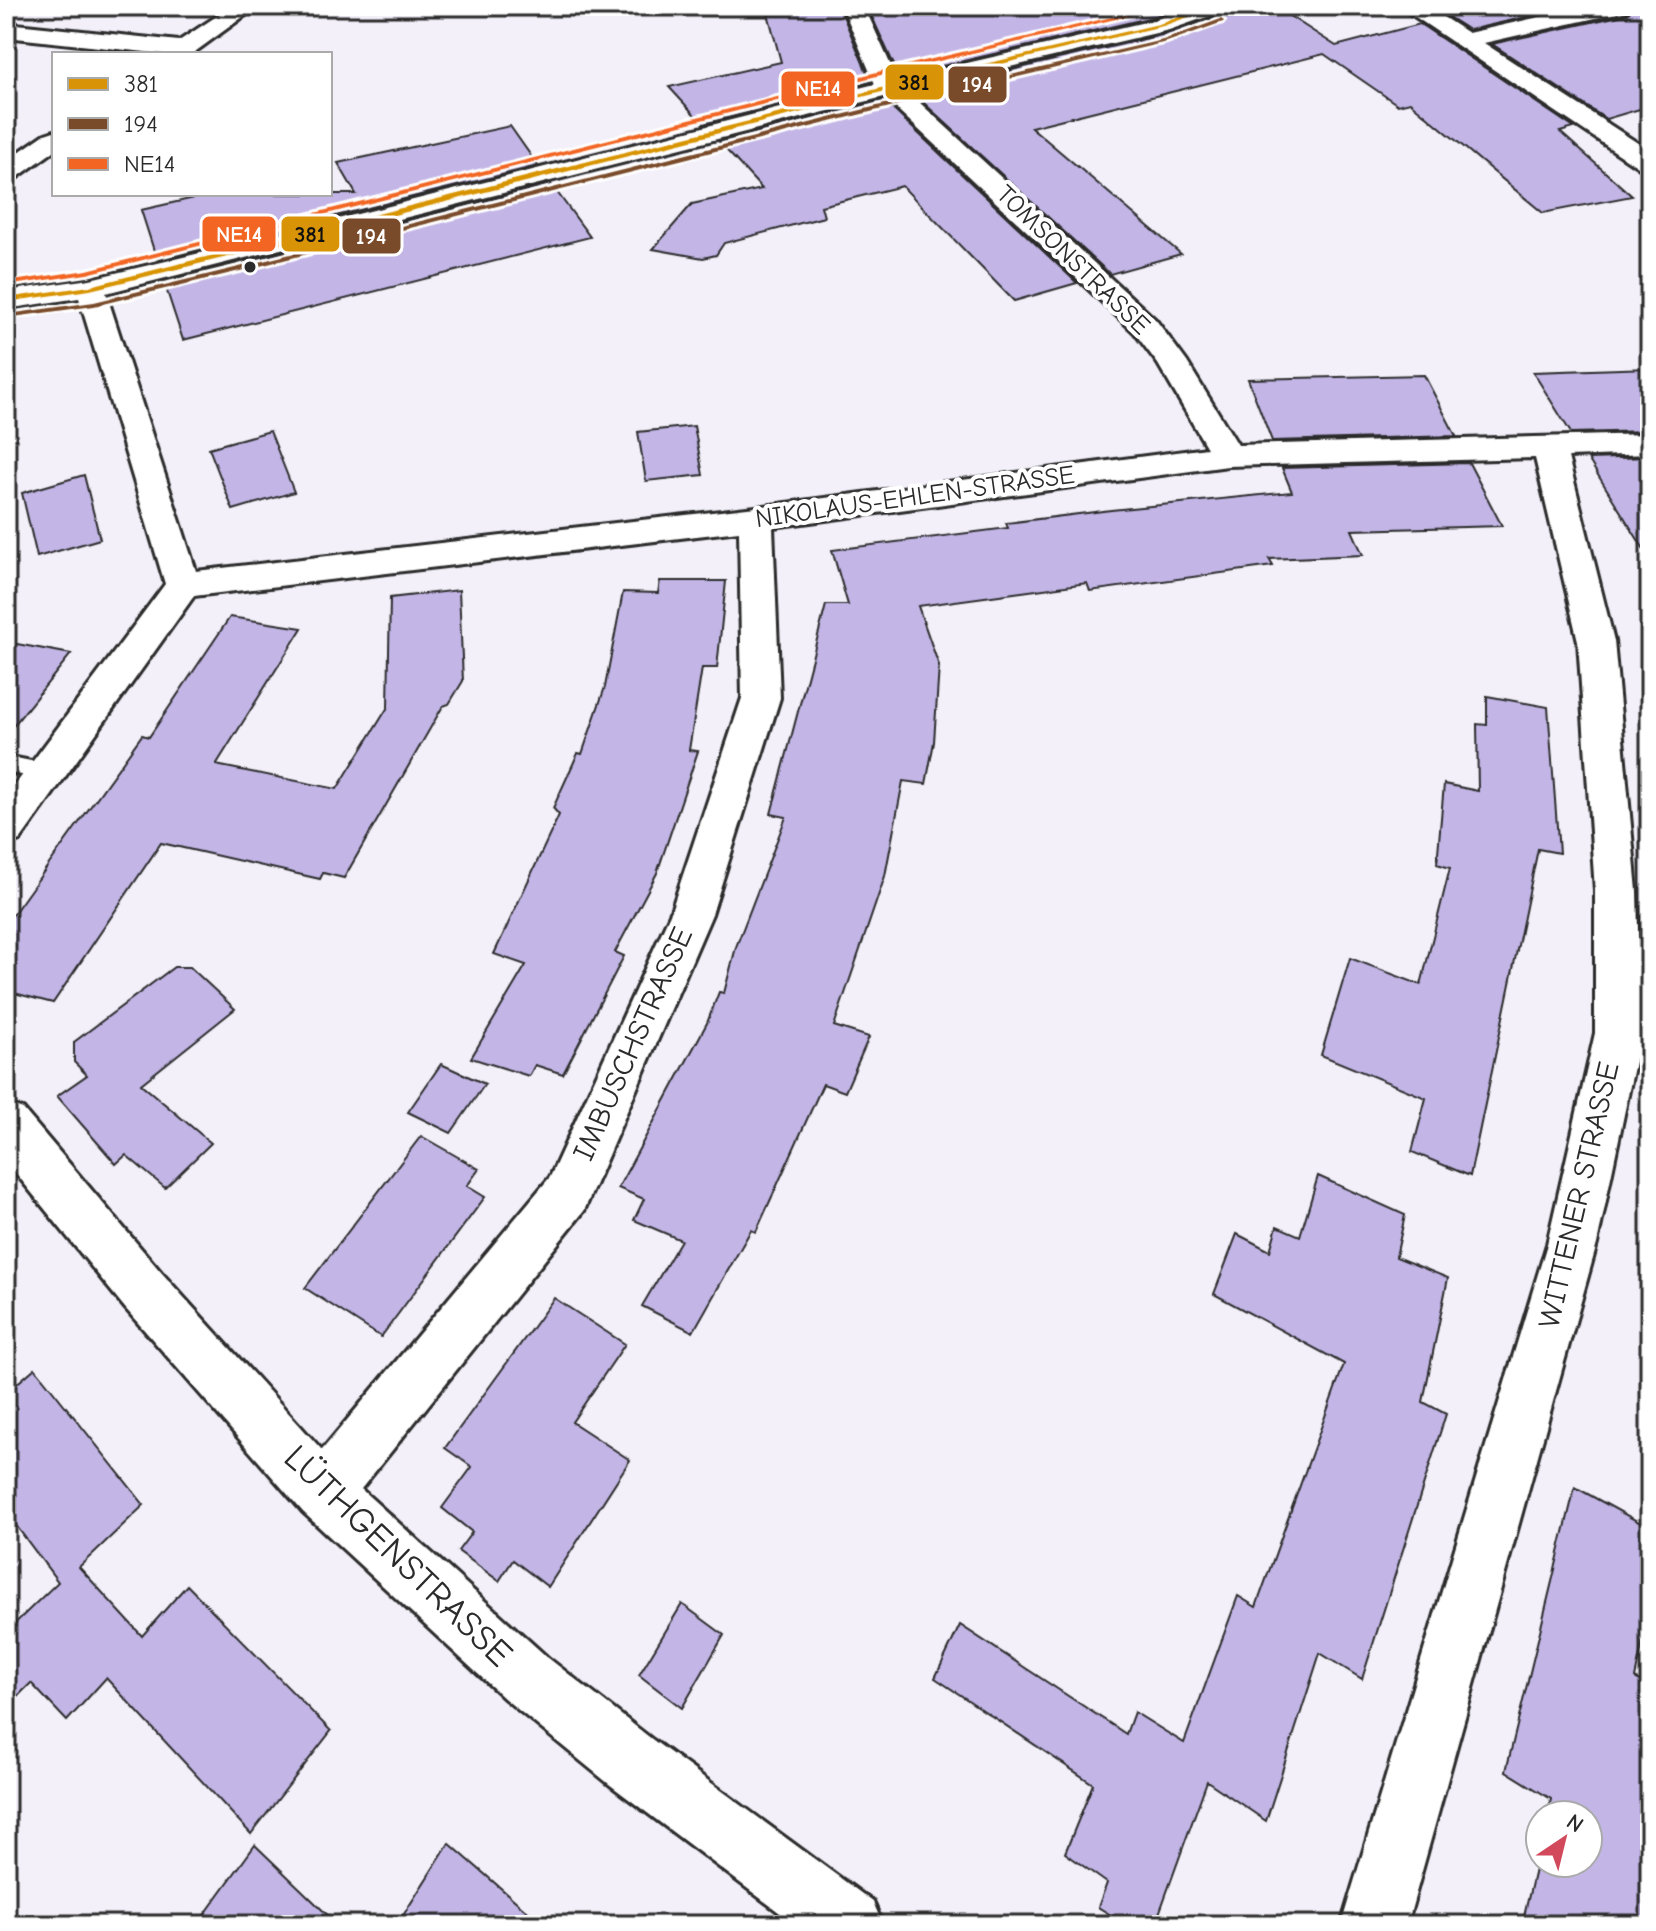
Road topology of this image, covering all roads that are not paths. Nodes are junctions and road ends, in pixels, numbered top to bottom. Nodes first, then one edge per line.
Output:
1 (247, 6) edge
2 (853, 6) edge
3 (1216, 6) edge
4 (1410, 6) edge
5 (1619, 6) edge
6 (6, 30) edge
7 (1466, 40) junction
8 (179, 51) edge
9 (889, 88) junction
10 (52, 140) edge
11 (1650, 163) edge
12 (6, 173) edge
13 (90, 288) junction
14 (6, 300) edge
15 (1650, 444) edge
16 (1549, 447) junction
17 (1228, 456) junction
18 (756, 518) junction
19 (183, 585) junction
20 (6, 764) edge
21 (48, 772) junction
22 (6, 828) edge
23 (6, 1125) edge
24 (323, 1492) junction
25 (850, 1925) edge
26 (1374, 1925) edge

1 - 8 street
2 - 9 street
3 - 9 street
4 - 7 street
5 - 7 street
6 - 8 street
7 - 11 street
9 - 13 street
9 - 17 street, TOMSONSTRASSE
10 - 12 street
13 - 14 street
13 - 19 street
15 - 16 street, NIKOLAUS-EHLEN-STRASSE
16 - 17 street, NIKOLAUS-EHLEN-STRASSE
16 - 26 street, WITTENER STRASSE
17 - 18 street, NIKOLAUS-EHLEN-STRASSE
18 - 19 street, NIKOLAUS-EHLEN-STRASSE
18 - 24 street, IMBUSCHSTRASSE
19 - 21 street
20 - 21 lane
21 - 22 street
23 - 24 street, LÜTHGENSTRASSE
24 - 25 street, LÜTHGENSTRASSE

